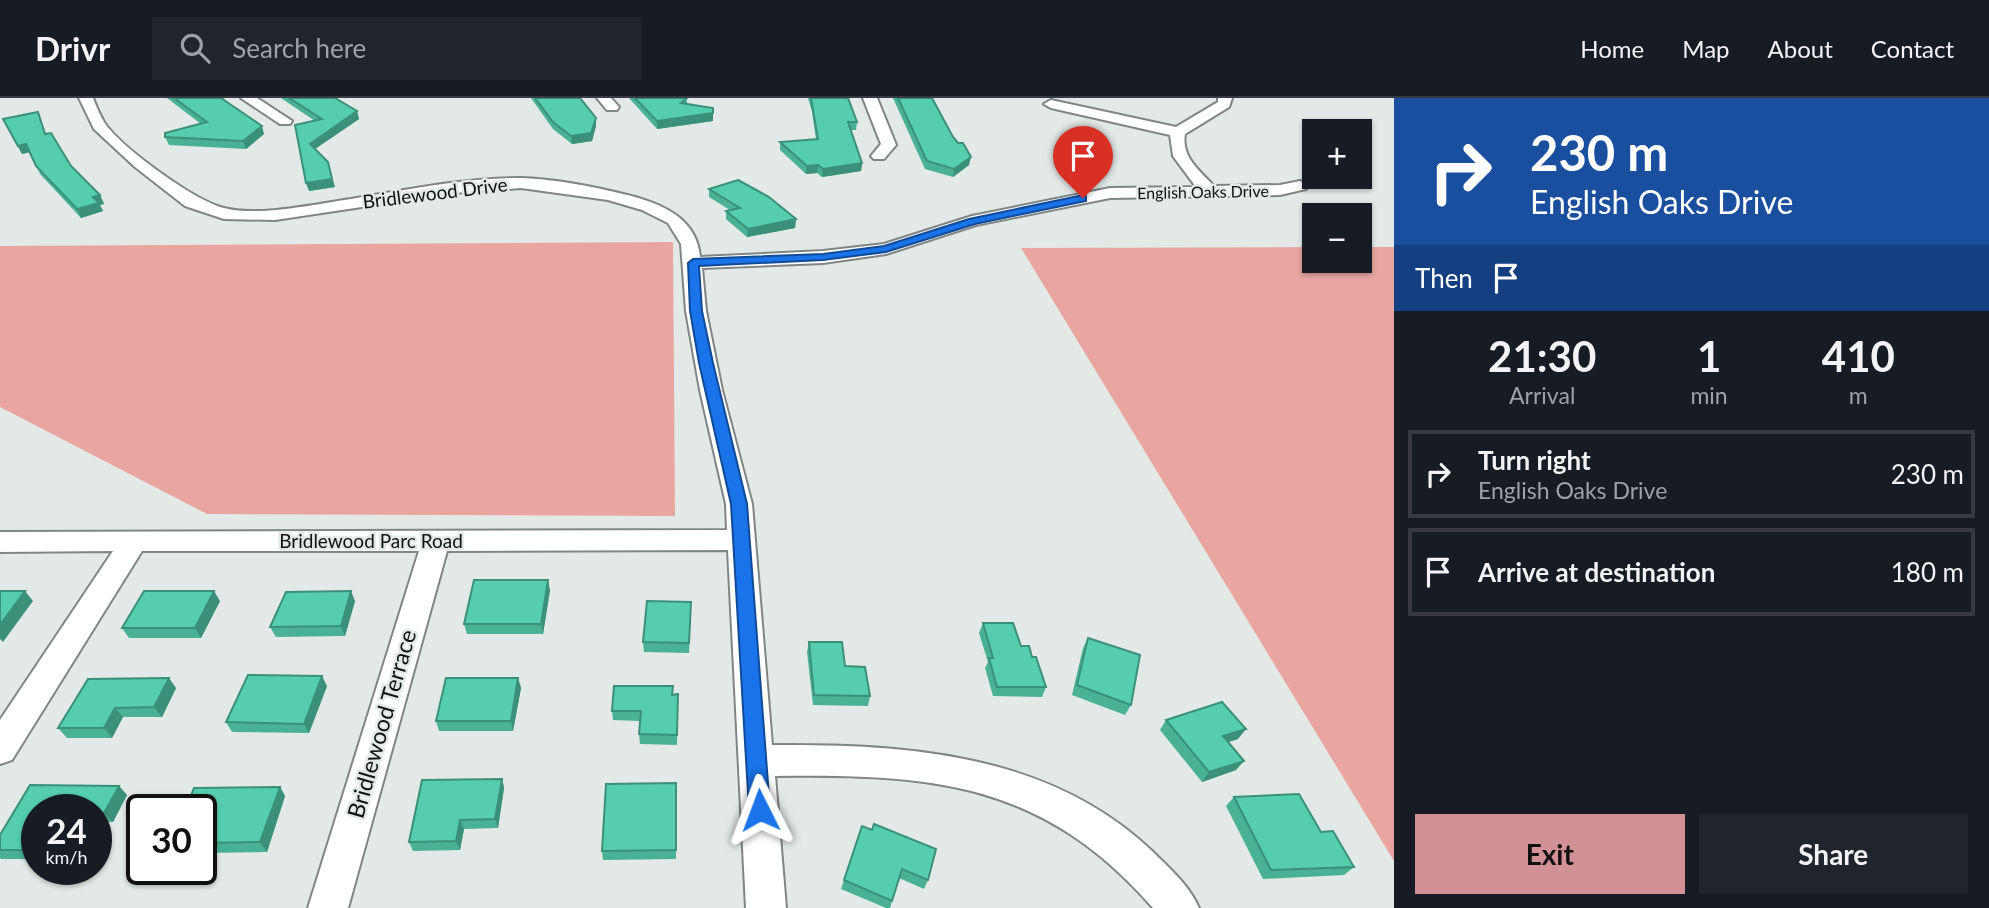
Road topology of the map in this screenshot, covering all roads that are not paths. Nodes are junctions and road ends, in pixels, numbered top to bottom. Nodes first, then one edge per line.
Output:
1 (86, 98) edge
2 (248, 98) edge
3 (870, 98) edge
4 (1225, 98) edge
5 (1051, 104) dead end
6 (285, 121) dead end
7 (1178, 132) junction
8 (879, 156) dead end
9 (1300, 186) dead end
10 (1208, 190) junction
11 (693, 263) junction
12 (436, 540) junction
13 (742, 540) junction
14 (0, 542) edge
15 (133, 543) junction
16 (0, 749) edge
17 (757, 761) junction
18 (328, 908) edge
19 (766, 908) edge
20 (1179, 908) edge

1 - 11 street, Bridlewood Drive
2 - 6 street
3 - 8 street
4 - 7 street
5 - 7 street
7 - 10 street
9 - 10 street, English Oaks Drive
10 - 11 street, English Oaks Drive
11 - 13 street, Bridlewood Drive
12 - 13 street, Bridlewood Parc Road
12 - 15 street, Bridlewood Parc Road
12 - 18 street, Bridlewood Terrace
13 - 17 street, Bridlewood Drive
14 - 15 street, Bridlewood Parc Road
15 - 16 street
17 - 19 street, Bridlewood Drive
17 - 20 street

